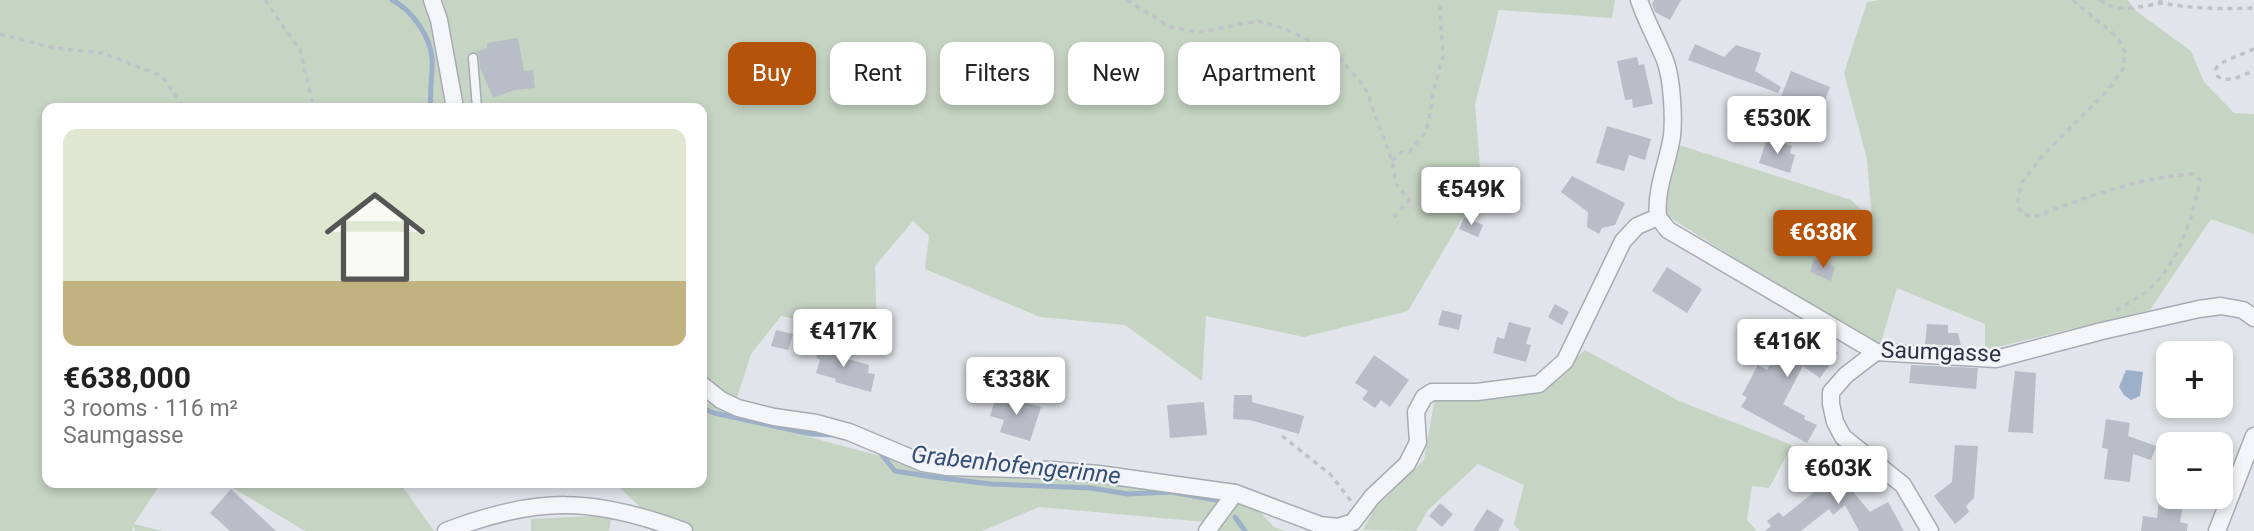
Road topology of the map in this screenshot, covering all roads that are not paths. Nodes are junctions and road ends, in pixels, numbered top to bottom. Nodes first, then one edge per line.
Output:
1 (432, 0) edge
2 (1639, 0) edge
3 (473, 58) dead end
4 (454, 103) edge
5 (477, 103) edge
6 (1658, 217) junction
7 (2254, 318) edge
8 (1876, 352) junction
9 (707, 389) edge
10 (2254, 436) edge
11 (1235, 494) junction
12 (446, 531) edge
13 (684, 531) edge
14 (1206, 531) edge
15 (1930, 531) edge
16 (2217, 531) edge

1 - 4 street
2 - 6 street
3 - 5 lane
6 - 8 street, Saumgasse
6 - 11 street
7 - 8 street, Saumgasse
8 - 15 street
9 - 11 street
10 - 16 street
11 - 14 street
12 - 13 street

